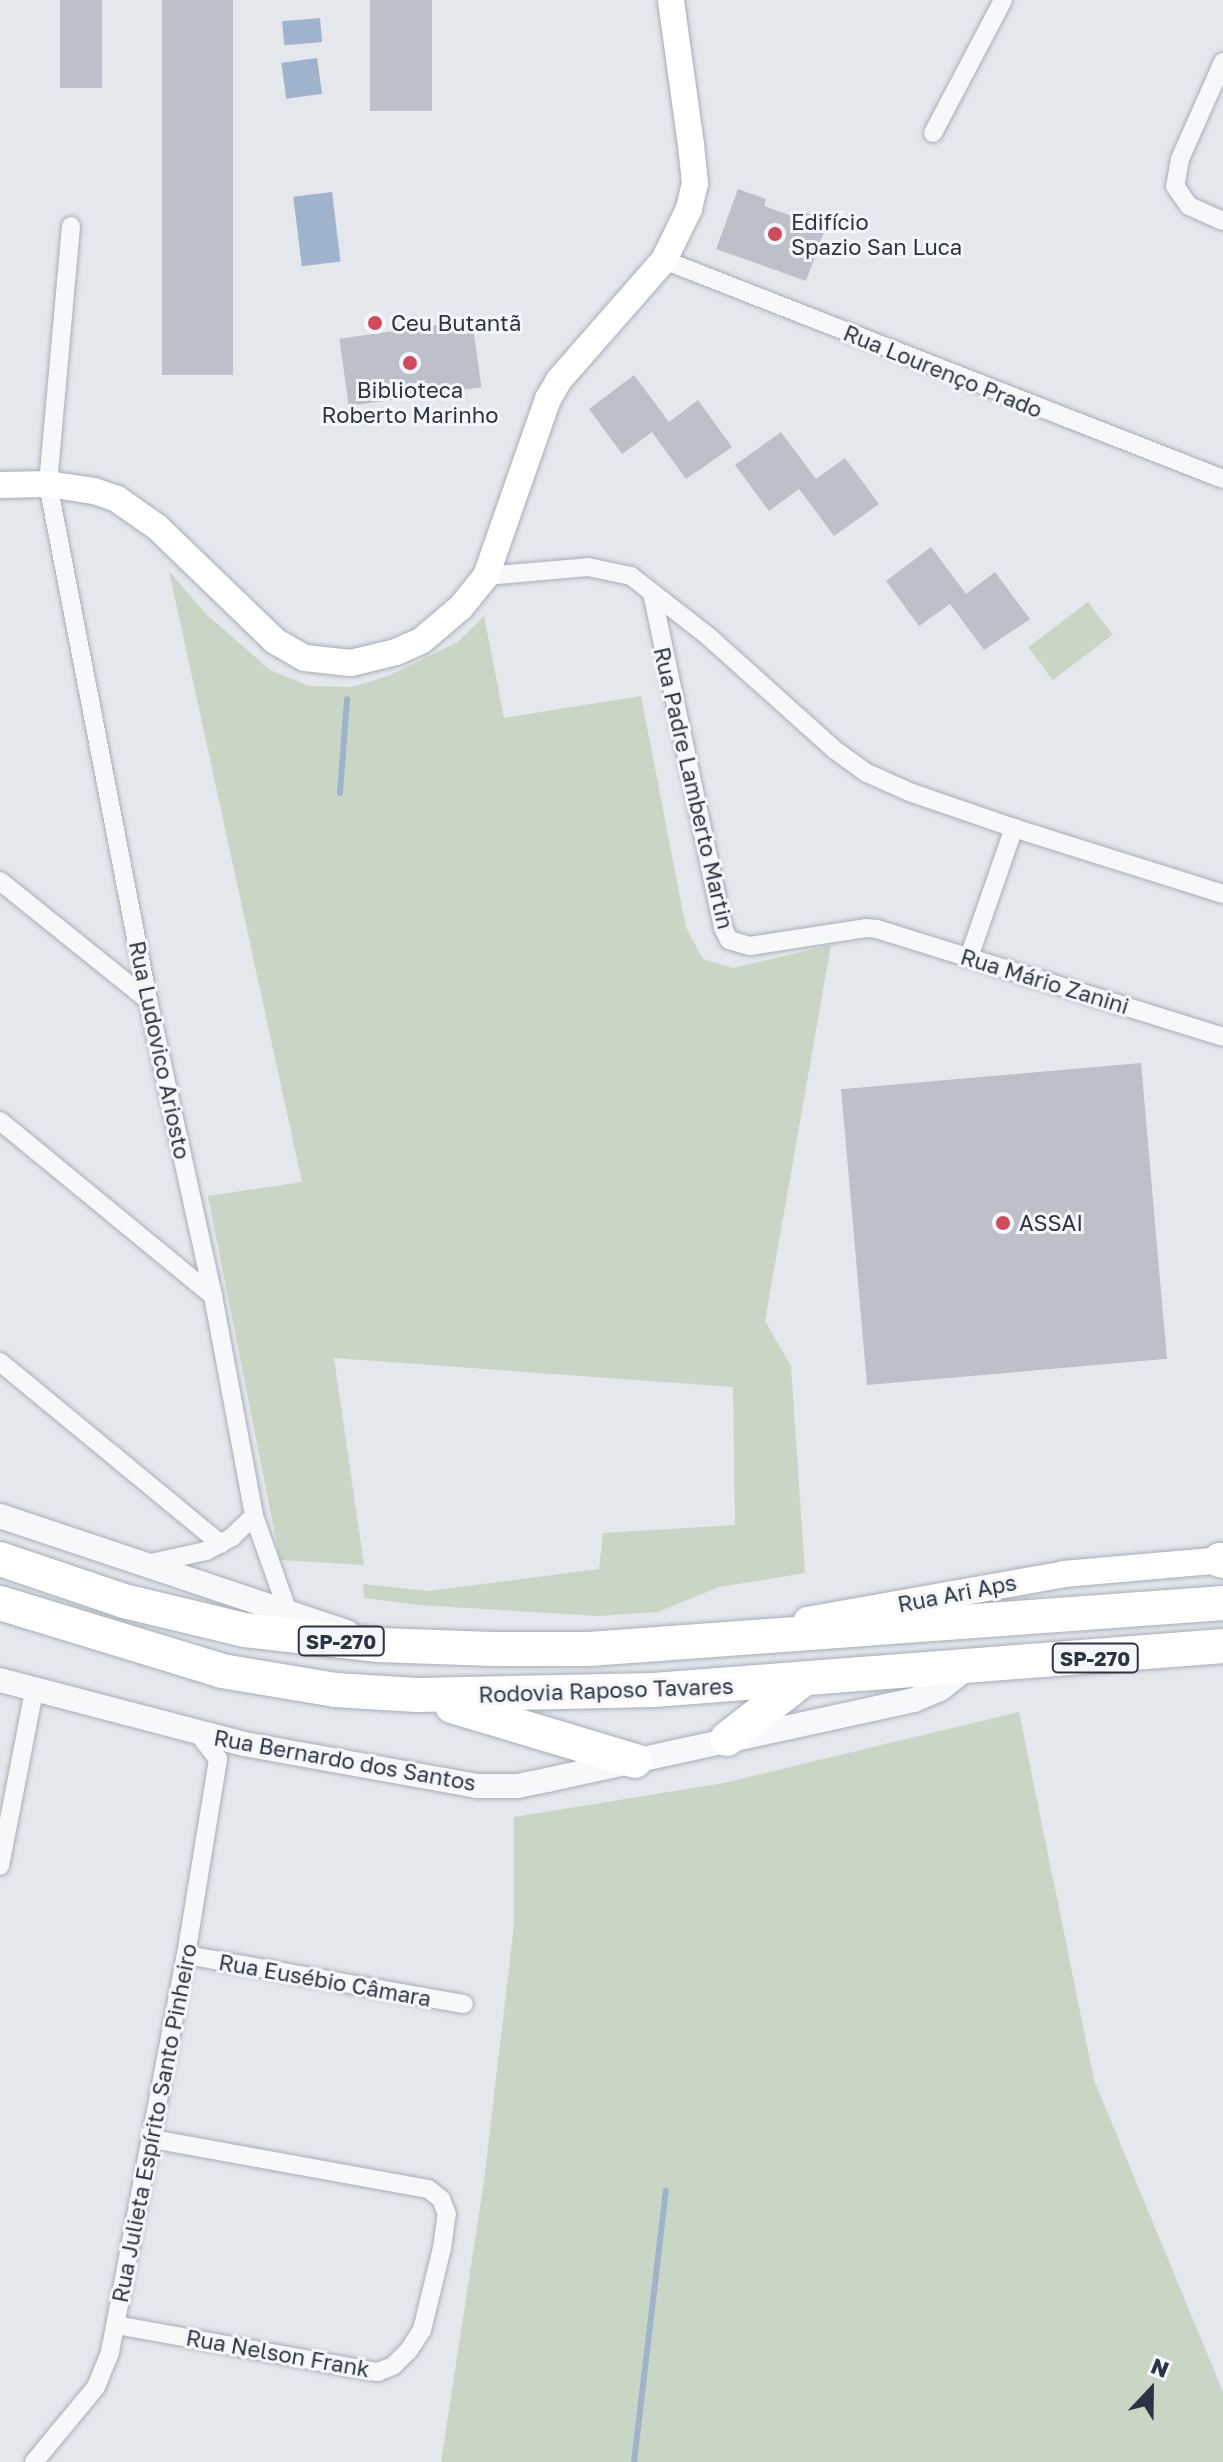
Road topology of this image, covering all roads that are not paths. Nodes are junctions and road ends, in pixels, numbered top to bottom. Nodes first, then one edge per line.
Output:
1 (671, 0) edge
2 (1003, 0) edge
3 (1223, 62) edge
4 (933, 133) dead end
5 (1223, 221) edge
6 (71, 226) dead end
7 (664, 260) junction
8 (1223, 479) edge
9 (48, 484) junction
10 (0, 485) edge
11 (486, 576) junction
12 (652, 593) junction
13 (1014, 828) junction
14 (0, 881) edge
15 (1223, 894) edge
16 (866, 928) joint
17 (969, 957) junction
18 (148, 1000) junction
19 (1223, 1037) edge
20 (0, 1121) edge
21 (213, 1296) junction
22 (0, 1362) edge
23 (0, 1516) edge
24 (254, 1516) junction
25 (221, 1544) junction
26 (0, 1559) edge
27 (1222, 1560) edge
28 (146, 1564) junction
29 (0, 1603) edge
30 (1223, 1603) edge
31 (288, 1612) junction
32 (693, 1642) junction
33 (379, 1645) junction
34 (1223, 1646) edge
35 (967, 1668) junction
36 (0, 1680) edge
37 (801, 1681) junction
38 (34, 1691) junction
39 (417, 1695) junction
40 (198, 1733) junction
41 (727, 1739) junction
42 (244, 1744) junction
43 (218, 1759) junction
44 (635, 1761) junction
45 (0, 1866) edge
46 (186, 1955) junction
47 (464, 2004) dead end
48 (152, 2139) junction
49 (116, 2325) junction
50 (34, 2462) edge

1 - 7 main road
2 - 4 street
3 - 5 street
6 - 9 street, Rua Ludovico Ariosto
7 - 8 street, Rua Lourenço Prado
7 - 11 main road
9 - 10 main road
9 - 11 main road
9 - 18 street, Rua Ludovico Ariosto
11 - 12 street
12 - 13 street
12 - 16 street, Rua Padre Lamberto Martin
13 - 15 street
13 - 17 street
14 - 18 street
16 - 17 street, Rua Mário Zanini
17 - 19 street, Rua Mário Zanini
18 - 21 street, Rua Ludovico Ariosto
20 - 21 street
21 - 24 street, Rua Ludovico Ariosto
22 - 25 street
23 - 28 street
24 - 25 street
24 - 31 street, Rua Ludovico Ariosto
25 - 28 street
26 - 33 highway, Rodovia Raposo Tavares / SP-270
27 - 32 main road, Rua Ari Aps
28 - 31 street
29 - 39 highway, Rodovia Raposo Tavares / SP-270
30 - 32 highway, Rodovia Raposo Tavares / SP-270
31 - 33 street
32 - 33 highway, Rodovia Raposo Tavares / SP-270
34 - 35 highway, Rodovia Raposo Tavares / SP-270
35 - 37 highway, Rodovia Raposo Tavares / SP-270
35 - 41 street, Rua Bernardo dos Santos
36 - 38 street, Rua Bernardo dos Santos
37 - 39 highway, Rodovia Raposo Tavares / SP-270
37 - 41 highway
38 - 40 street, Rua Bernardo dos Santos
38 - 45 street
39 - 44 highway
40 - 42 street, Rua Bernardo dos Santos
40 - 43 street
41 - 44 street, Rua Bernardo dos Santos
42 - 43 street
42 - 44 street, Rua Bernardo dos Santos
43 - 46 street, Rua Julieta Espírito Santo Pinheiro
46 - 47 street, Rua Eusébio Câmara
46 - 48 street, Rua Julieta Espírito Santo Pinheiro
48 - 49 street, Rua Julieta Espírito Santo Pinheiro
48 - 49 street, Rua Nelson Frank
49 - 50 street, Rua Julieta Espírito Santo Pinheiro

